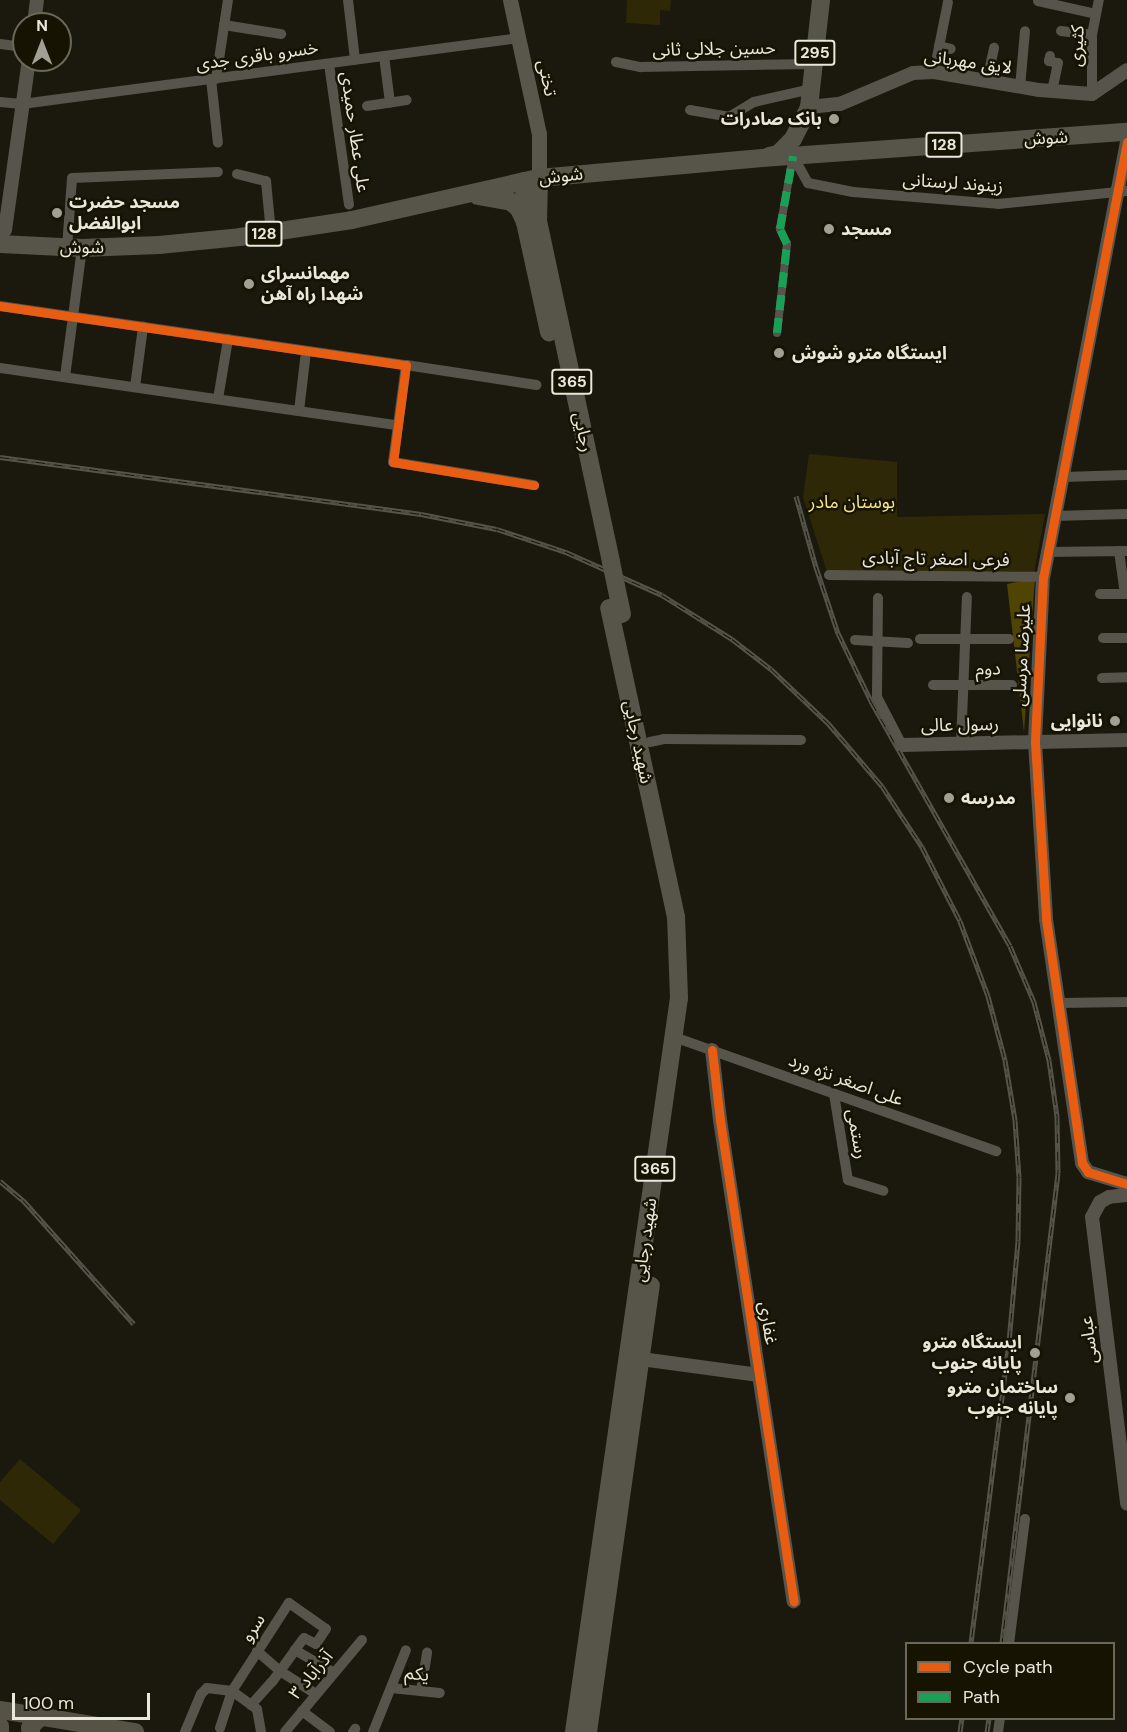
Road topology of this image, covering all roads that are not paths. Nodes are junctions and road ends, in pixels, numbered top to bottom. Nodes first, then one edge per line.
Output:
1 (228, 0) edge
2 (348, 0) edge
3 (510, 0) edge
4 (821, 0) edge
5 (1099, 0) edge
6 (1038, 1) edge
7 (948, 2) dead end
8 (1096, 14) junction
9 (224, 24) junction
10 (1025, 31) dead end
11 (1060, 31) dead end
12 (281, 34) dead end
13 (1092, 35) junction
14 (519, 38) junction
15 (939, 46) junction
16 (994, 48) dead end
17 (951, 49) dead end
18 (384, 56) junction
19 (1050, 56) dead end
20 (355, 60) junction
21 (616, 62) dead end
22 (329, 64) junction
23 (814, 64) junction
24 (1127, 71) edge
25 (27, 72) edge
26 (934, 72) junction
27 (213, 79) junction
28 (987, 81) junction
29 (1020, 87) junction
30 (1052, 91) junction
31 (1092, 94) junction
32 (810, 98) junction
33 (407, 100) dead end
34 (0, 102) edge
35 (390, 103) junction
36 (22, 104) junction
37 (367, 106) dead end
38 (690, 110) dead end
39 (1127, 132) edge
40 (218, 142) dead end
41 (1127, 142) edge
42 (793, 156) junction
43 (762, 158) junction
44 (218, 172) dead end
45 (237, 174) dead end
46 (534, 175) junction
47 (1122, 192) edge
48 (468, 194) junction
49 (531, 202) junction
50 (349, 205) dead end
51 (525, 222) junction
52 (271, 233) junction
53 (2, 237) edge
54 (74, 248) junction
55 (0, 306) edge
56 (75, 317) junction
57 (143, 327) junction
58 (777, 333) dead end
59 (228, 339) junction
60 (306, 351) junction
61 (406, 365) junction
62 (0, 368) edge
63 (65, 377) junction
64 (536, 385) dead end
65 (135, 387) junction
66 (218, 399) junction
67 (299, 411) junction
68 (398, 425) junction
69 (1127, 475) edge
70 (1063, 477) junction
71 (534, 485) dead end
72 (1127, 514) edge
73 (1054, 516) junction
74 (1123, 551) edge
75 (1046, 552) junction
76 (604, 560) junction
77 (828, 575) dead end
78 (1043, 577) junction
79 (1100, 594) dead end
80 (1126, 594) edge
81 (968, 597) dead end
82 (878, 598) dead end
83 (615, 611) junction
84 (1103, 638) dead end
85 (1127, 638) edge
86 (920, 639) dead end
87 (966, 639) junction
88 (1009, 639) dead end
89 (855, 640) dead end
90 (878, 641) junction
91 (908, 643) dead end
92 (1127, 677) edge
93 (1102, 678) dead end
94 (933, 685) dead end
95 (1012, 685) dead end
96 (964, 686) junction
97 (801, 740) dead end
98 (1127, 740) edge
99 (650, 742) junction
100 (1035, 742) junction
101 (962, 744) junction
102 (902, 745) joint
103 (1127, 1002) edge
104 (1060, 1003) junction
105 (680, 1039) junction
106 (712, 1050) junction
107 (834, 1094) junction
108 (996, 1151) dead end
109 (1127, 1184) edge
110 (883, 1191) dead end
111 (1127, 1195) edge
112 (640, 1359) junction
113 (759, 1375) junction
114 (1127, 1504) edge
115 (1025, 1519) dead end
116 (794, 1601) dead end
117 (362, 1640) dead end
118 (1009, 1642) edge
119 (295, 1650) junction
120 (406, 1650) dead end
121 (257, 1652) junction
122 (427, 1652) dead end
123 (280, 1671) junction
124 (334, 1673) junction
125 (391, 1688) junction
126 (232, 1690) junction
127 (421, 1691) junction
128 (440, 1693) dead end
129 (316, 1694) junction
130 (251, 1705) junction
131 (0, 1710) edge
132 (302, 1711) junction
133 (45, 1716) junction
134 (0, 1726) edge
135 (220, 1728) dead end
136 (0, 1732) edge
137 (31, 1732) edge
138 (135, 1732) edge
139 (185, 1732) edge
140 (261, 1732) edge
141 (285, 1732) edge
142 (330, 1732) edge
143 (373, 1732) edge
144 (574, 1732) edge
145 (588, 1732) edge

1 - 9 street
2 - 20 street
3 - 14 main road, تختی
4 - 23 main road, 295
5 - 8 street, کثیری
6 - 8 street
7 - 15 street
8 - 13 street, کثیری
9 - 12 street
9 - 27 street
10 - 29 street
11 - 13 street
13 - 31 street, کثیری
14 - 18 street, خسرو باقری جدی
14 - 46 main road, تختی
15 - 17 street
15 - 26 street
16 - 28 street
18 - 20 street, خسرو باقری جدی
18 - 35 street
19 - 30 street
20 - 22 street, خسرو باقری جدی
21 - 23 street, حسین جلالی ثانی
22 - 27 street, خسرو باقری جدی
22 - 50 street, علی عطار حمیدی
23 - 32 main road, 295
24 - 31 street
25 - 36 street
26 - 28 street, لایق مهربانی
26 - 32 street, لایق مهربانی
27 - 36 street, خسرو باقری جدی
27 - 40 street
28 - 29 street, لایق مهربانی
29 - 30 street, لایق مهربانی
30 - 31 street, لایق مهربانی
32 - 38 street
32 - 43 main road, 295
33 - 35 street
34 - 36 street, خسرو باقری جدی
35 - 37 street
36 - 53 street
39 - 42 main road, شوش / 128
41 - 47 street, علیرضا مرسلی
42 - 43 main road, شوش / 128
42 - 47 street, زینوند لرستانی
42 - 58 street
43 - 46 main road, شوش / 128
44 - 54 street
45 - 52 street
46 - 48 main road, شوش / 128
46 - 49 main road, 365
47 - 70 street, علیرضا مرسلی
48 - 51 main road, 365
48 - 52 main road, شوش / 128
49 - 51 main road, 365
49 - 76 main road, رجایی / 365
51 - 76 main road, رجایی / 365
52 - 54 main road, شوش / 128
53 - 54 main road, شوش / 128
54 - 56 street
55 - 56 street
56 - 57 street
56 - 63 street
57 - 59 street
57 - 65 street
59 - 60 street
59 - 66 street
60 - 61 street
60 - 67 street
61 - 64 street
61 - 68 street
62 - 63 street
63 - 65 street
65 - 66 street
66 - 67 street
67 - 68 street
68 - 71 street
69 - 70 street
70 - 73 street, علیرضا مرسلی
72 - 73 street
73 - 75 street, علیرضا مرسلی
74 - 75 street
74 - 80 street
75 - 78 street, علیرضا مرسلی
76 - 83 main road, رجایی / 365, bridge
77 - 78 street, فرعی اصغر تاج آبادی
78 - 100 street, علیرضا مرسلی
79 - 80 street
81 - 87 street
82 - 90 street
83 - 99 main road, شهید رجایی / 365
83 - 105 main road, شهید رجایی / 365
84 - 85 street
86 - 87 street
87 - 88 street
87 - 96 street
89 - 90 street
90 - 91 street
90 - 102 street
92 - 93 street
94 - 96 street
95 - 96 street, دوم
96 - 101 street
97 - 99 street
98 - 100 street, رسول عالی
99 - 105 main road, شهید رجایی / 365
100 - 101 street, رسول عالی
100 - 104 street, علیرضا مرسلی
101 - 102 street, رسول عالی
103 - 104 street
104 - 109 street, علیرضا مرسلی
105 - 106 street, علی اصغر نژه ورد
105 - 112 main road, شهید رجایی / 365
105 - 144 main road, شهید رجایی / 365
106 - 107 street, علی اصغر نژه ورد
106 - 113 street, غفاری
107 - 108 street, علی اصغر نژه ورد
107 - 110 street, رستمی
111 - 114 street, عباسی
112 - 113 street
112 - 145 main road, شهید رجایی / 365
113 - 116 street, غفاری
115 - 118 street
117 - 124 street, ۳ آذرآباد
119 - 121 street, سرو
119 - 123 street
119 - 124 street
120 - 125 street
121 - 123 street
121 - 126 street, سرو
122 - 127 street
123 - 129 street
123 - 130 street
124 - 129 street, ۳ آذرآباد
125 - 127 street, یکم
125 - 143 street
126 - 130 street
126 - 135 street, سرو
126 - 139 street
127 - 128 street, یکم
129 - 132 street, ۳ آذرآباد
130 - 140 street
131 - 133 highway
132 - 141 street, ۳ آذرآباد
132 - 142 street
133 - 137 highway
133 - 138 highway
134 - 136 highway

